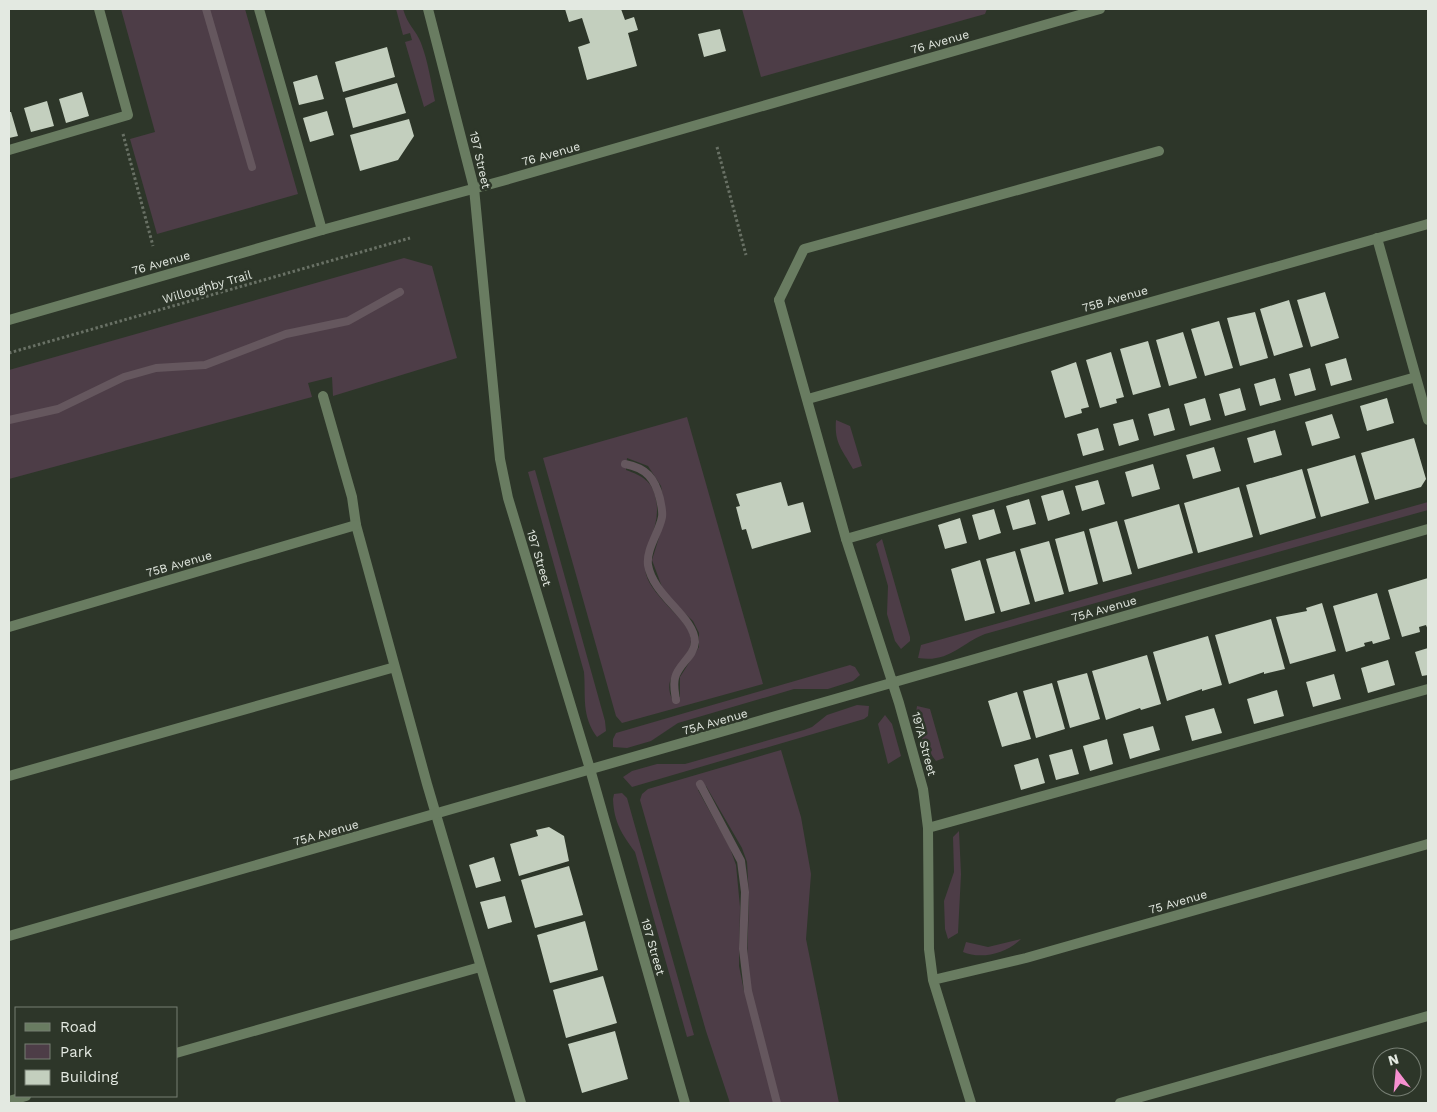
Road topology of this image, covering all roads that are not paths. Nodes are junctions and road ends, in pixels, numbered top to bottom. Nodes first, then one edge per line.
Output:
1 (99, 9) edge
2 (259, 9) edge
3 (428, 9) edge
4 (1100, 9) edge
5 (9, 150) edge
6 (1159, 150) dead end
7 (474, 188) junction
8 (1428, 224) edge
9 (322, 230) junction
10 (1377, 238) junction
11 (9, 320) edge
12 (1416, 377) junction
13 (323, 396) dead end
14 (808, 399) junction
15 (1428, 420) edge
16 (356, 525) junction
17 (1428, 529) edge
18 (846, 539) junction
19 (9, 627) edge
20 (395, 667) junction
21 (893, 683) junction
22 (1428, 689) edge
23 (590, 769) junction
24 (9, 776) edge
25 (437, 814) junction
26 (928, 828) junction
27 (1428, 844) edge
28 (9, 936) edge
29 (480, 966) junction
30 (933, 980) junction
31 (1428, 1016) edge
32 (178, 1052) edge
33 (22, 1097) edge
34 (9, 1100) edge
35 (521, 1103) edge
36 (684, 1103) edge
37 (971, 1103) edge
38 (1120, 1103) edge

1 - 5 street
2 - 9 street
3 - 7 street, 197 Street
4 - 7 street, 76 Avenue
6 - 14 street, 197A Street
7 - 9 street, 76 Avenue
7 - 23 street, 197 Street
8 - 10 street, 75B Avenue
9 - 11 street, 76 Avenue
10 - 12 street
10 - 14 street, 75B Avenue
12 - 15 street
12 - 18 street
13 - 16 street
14 - 18 street, 197A Street
16 - 19 street, 75B Avenue
16 - 20 street
17 - 21 street, 75A Avenue
18 - 21 street, 197A Street
20 - 24 street
20 - 25 street
21 - 23 street, 75A Avenue
21 - 26 street, 197A Street
22 - 26 street
23 - 25 street, 75A Avenue
23 - 36 street, 197 Street
25 - 28 street, 75A Avenue
25 - 29 street
26 - 30 street, 197A Street
27 - 30 street, 75 Avenue
29 - 32 street
29 - 35 street
30 - 37 street, 197A Street
31 - 38 street
33 - 34 street

